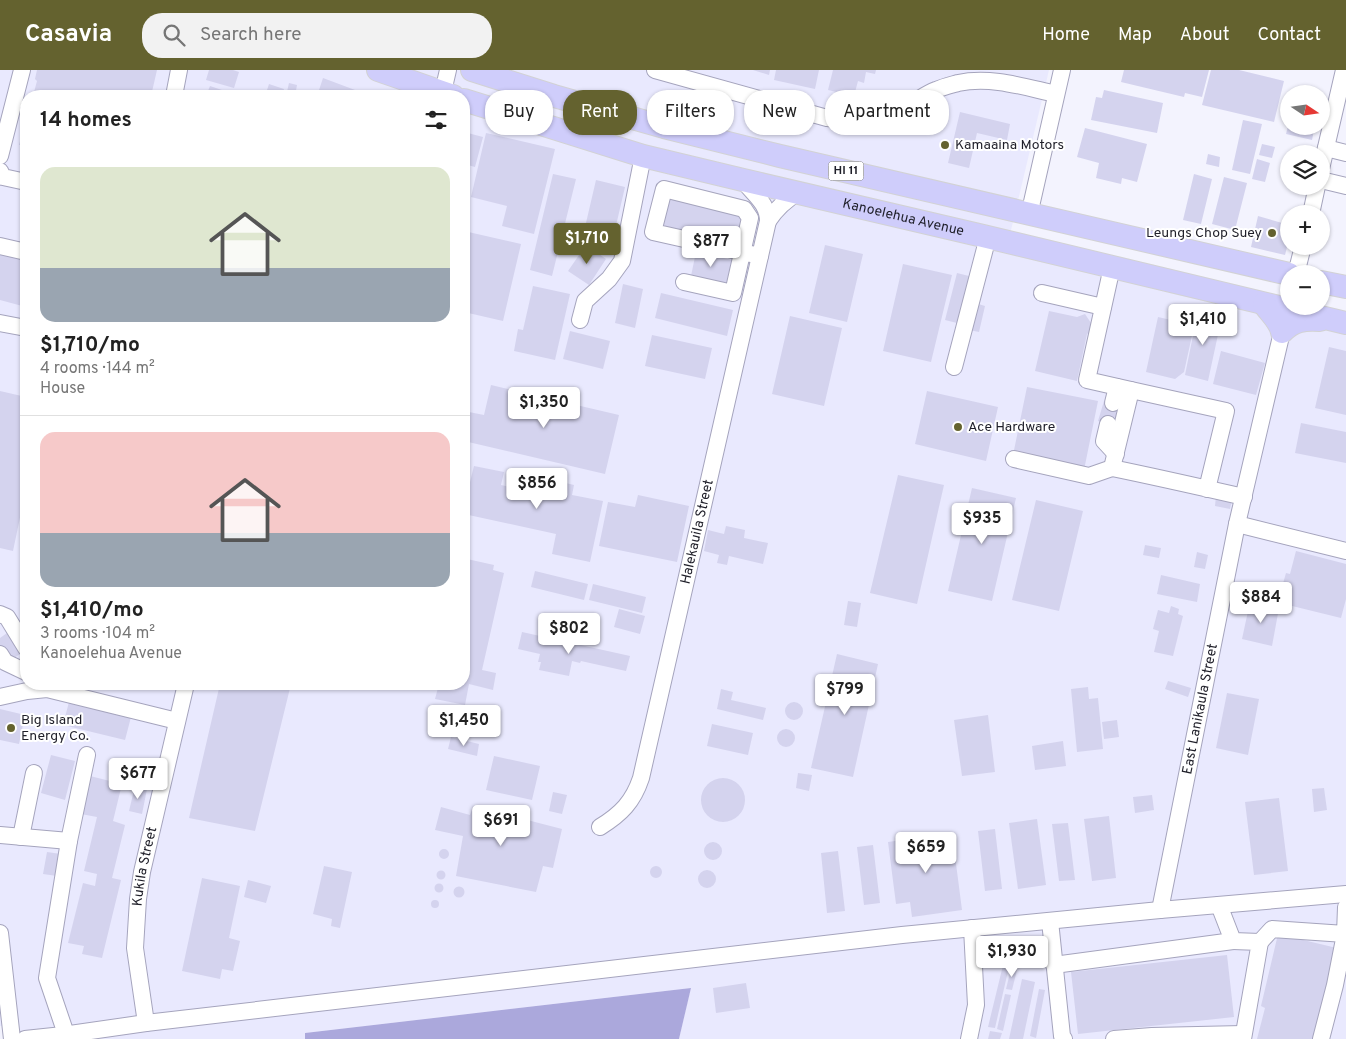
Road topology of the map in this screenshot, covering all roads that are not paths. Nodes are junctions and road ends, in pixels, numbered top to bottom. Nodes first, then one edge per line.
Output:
1 (22, 70) edge
2 (180, 70) edge
3 (378, 70) edge
4 (448, 70) edge
5 (472, 70) edge
6 (655, 70) edge
7 (1062, 70) edge
8 (1344, 70) edge
9 (175, 90) edge
10 (433, 90) edge
11 (450, 90) edge
12 (1056, 94) junction
13 (470, 102) edge
14 (1327, 145) edge
15 (1330, 149) edge
16 (1346, 152) edge
17 (0, 156) edge
18 (643, 156) junction
19 (0, 171) edge
20 (743, 180) junction
21 (20, 181) edge
22 (1330, 182) edge
23 (1346, 186) edge
24 (798, 192) junction
25 (1029, 214) junction
26 (768, 221) junction
27 (986, 236) junction
28 (0, 246) edge
29 (20, 251) edge
30 (742, 252) junction
31 (1055, 253) junction
32 (760, 256) junction
33 (1112, 267) junction
34 (1280, 272) edge
35 (684, 282) dead end
36 (1330, 284) edge
37 (1346, 287) edge
38 (1042, 293) dead end
39 (1264, 304) junction
40 (1103, 307) junction
41 (580, 320) dead end
42 (1338, 321) edge
43 (0, 323) edge
44 (20, 327) edge
45 (1282, 332) junction
46 (954, 368) dead end
47 (1124, 389) junction
48 (1113, 403) dead end
49 (1108, 424) dead end
50 (1014, 459) dead end
51 (1114, 461) junction
52 (1207, 489) junction
53 (1244, 497) junction
54 (1237, 524) junction
55 (1346, 551) edge
56 (0, 614) edge
57 (20, 639) edge
58 (0, 654) edge
59 (20, 669) edge
60 (31, 690) edge
61 (56, 690) edge
62 (185, 690) edge
63 (0, 696) edge
64 (177, 721) junction
65 (88, 755) dead end
66 (34, 773) dead end
67 (600, 826) dead end
68 (0, 835) edge
69 (21, 837) junction
70 (69, 841) junction
71 (1346, 894) edge
72 (1219, 905) junction
73 (1346, 907) edge
74 (1160, 910) junction
75 (1050, 921) junction
76 (972, 928) junction
77 (0, 933) edge
78 (1345, 934) edge
79 (1233, 941) junction
80 (1260, 942) junction
81 (1054, 965) junction
82 (146, 1023) junction
83 (66, 1034) junction
84 (1243, 1036) edge
85 (12, 1039) edge
86 (26, 1039) edge
87 (969, 1039) edge
88 (1064, 1039) edge
89 (1114, 1039) edge
90 (1321, 1039) edge

1 - 17 street
2 - 9 street
3 - 10 highway, Kanoelehua Avenue / HI 11
4 - 11 street
5 - 25 highway, HI 11
6 - 12 street
7 - 12 street
8 - 14 street
12 - 25 street
13 - 18 highway, Kanoelehua Avenue / HI 11
15 - 16 street
18 - 20 highway, Kanoelehua Avenue / HI 11
18 - 41 street
19 - 21 street
20 - 24 highway, Kanoelehua Avenue / HI 11
20 - 26 street
22 - 23 street
24 - 26 street, Halekauila Street
24 - 27 highway, Kanoelehua Avenue / HI 11
25 - 27 highway
25 - 31 highway
25 - 34 highway, HI 11
26 - 32 street, Halekauila Street
27 - 31 highway, Kanoelehua Avenue / HI 11
27 - 46 street
28 - 29 street
30 - 30 street
30 - 32 street
30 - 35 street
31 - 33 highway, Kanoelehua Avenue / HI 11
32 - 67 street, Halekauila Street
33 - 39 highway, Kanoelehua Avenue / HI 11
33 - 40 street
36 - 37 highway
38 - 40 street
39 - 42 highway, Kanoelehua Avenue / HI 11
39 - 45 highway
40 - 47 street
42 - 45 highway
43 - 44 street
45 - 53 street, East Lanikaula Street
47 - 48 street
47 - 51 street
47 - 52 street
49 - 51 street
50 - 51 street
51 - 52 street
52 - 53 street
53 - 54 street, East Lanikaula Street
54 - 55 street
54 - 74 street, East Lanikaula Street
56 - 57 street
58 - 59 street
60 - 63 street
61 - 64 street
62 - 64 street, Kukila Street
64 - 82 street, Kukila Street
65 - 70 street
66 - 69 street
68 - 69 street
69 - 70 street
70 - 83 street
71 - 72 street
72 - 74 street
72 - 79 street
73 - 78 street
74 - 75 street
75 - 76 street
75 - 81 street
76 - 82 street
76 - 87 street
77 - 85 street
78 - 80 street
78 - 90 street
79 - 80 street
79 - 81 street
80 - 84 street
81 - 88 street
82 - 83 street
83 - 86 street
84 - 89 street

